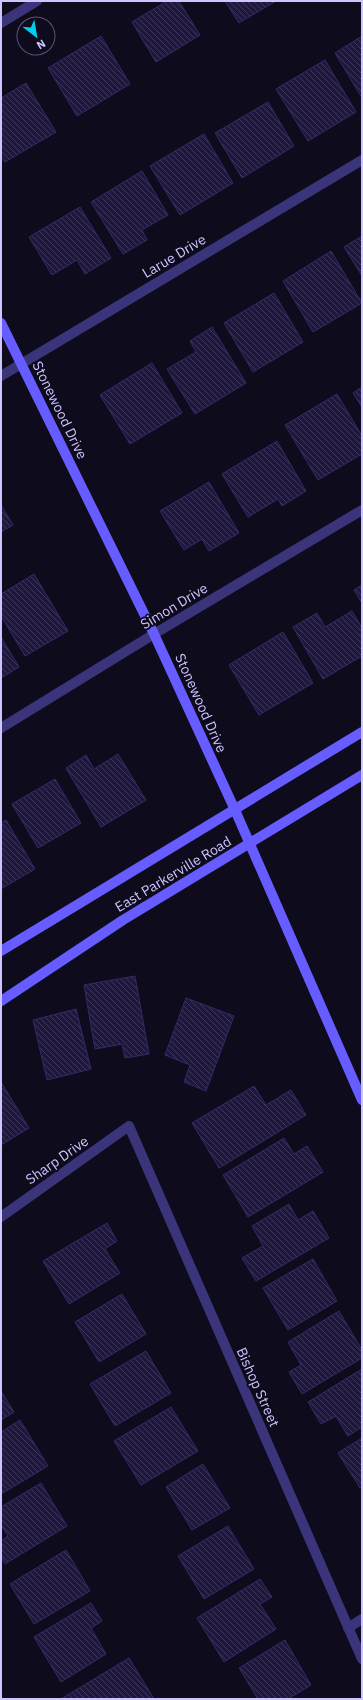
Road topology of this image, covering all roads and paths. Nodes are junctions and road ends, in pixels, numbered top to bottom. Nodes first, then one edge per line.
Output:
1 (37, 1) edge
2 (1, 23) edge
3 (362, 160) edge
4 (1, 323) edge
5 (22, 363) junction
6 (1, 376) edge
7 (362, 510) edge
8 (154, 634) junction
9 (1, 728) edge
10 (362, 732) edge
11 (362, 775) edge
12 (235, 810) junction
13 (249, 844) junction
14 (1, 951) edge
15 (1, 1001) edge
16 (362, 1100) edge
17 (129, 1126) joint
18 (1, 1217) edge
19 (362, 1619) edge
20 (348, 1628) junction
21 (362, 1659) edge

1 - 2 street
3 - 5 street, Larue Drive
4 - 5 street, Stonewood Drive
5 - 6 street, Larue Drive
5 - 8 street, Stonewood Drive
7 - 8 street, Simon Drive
8 - 9 street, Simon Drive
8 - 12 street, Stonewood Drive
10 - 12 street, East Parkerville Road
11 - 13 street, East Parkerville Road
12 - 13 street, Stonewood Drive
12 - 14 street, East Parkerville Road
13 - 15 street, East Parkerville Road
13 - 16 street, Stonewood Drive
17 - 18 street, Sharp Drive
17 - 20 street, Bishop Street
19 - 20 street
20 - 21 street, Bishop Street

